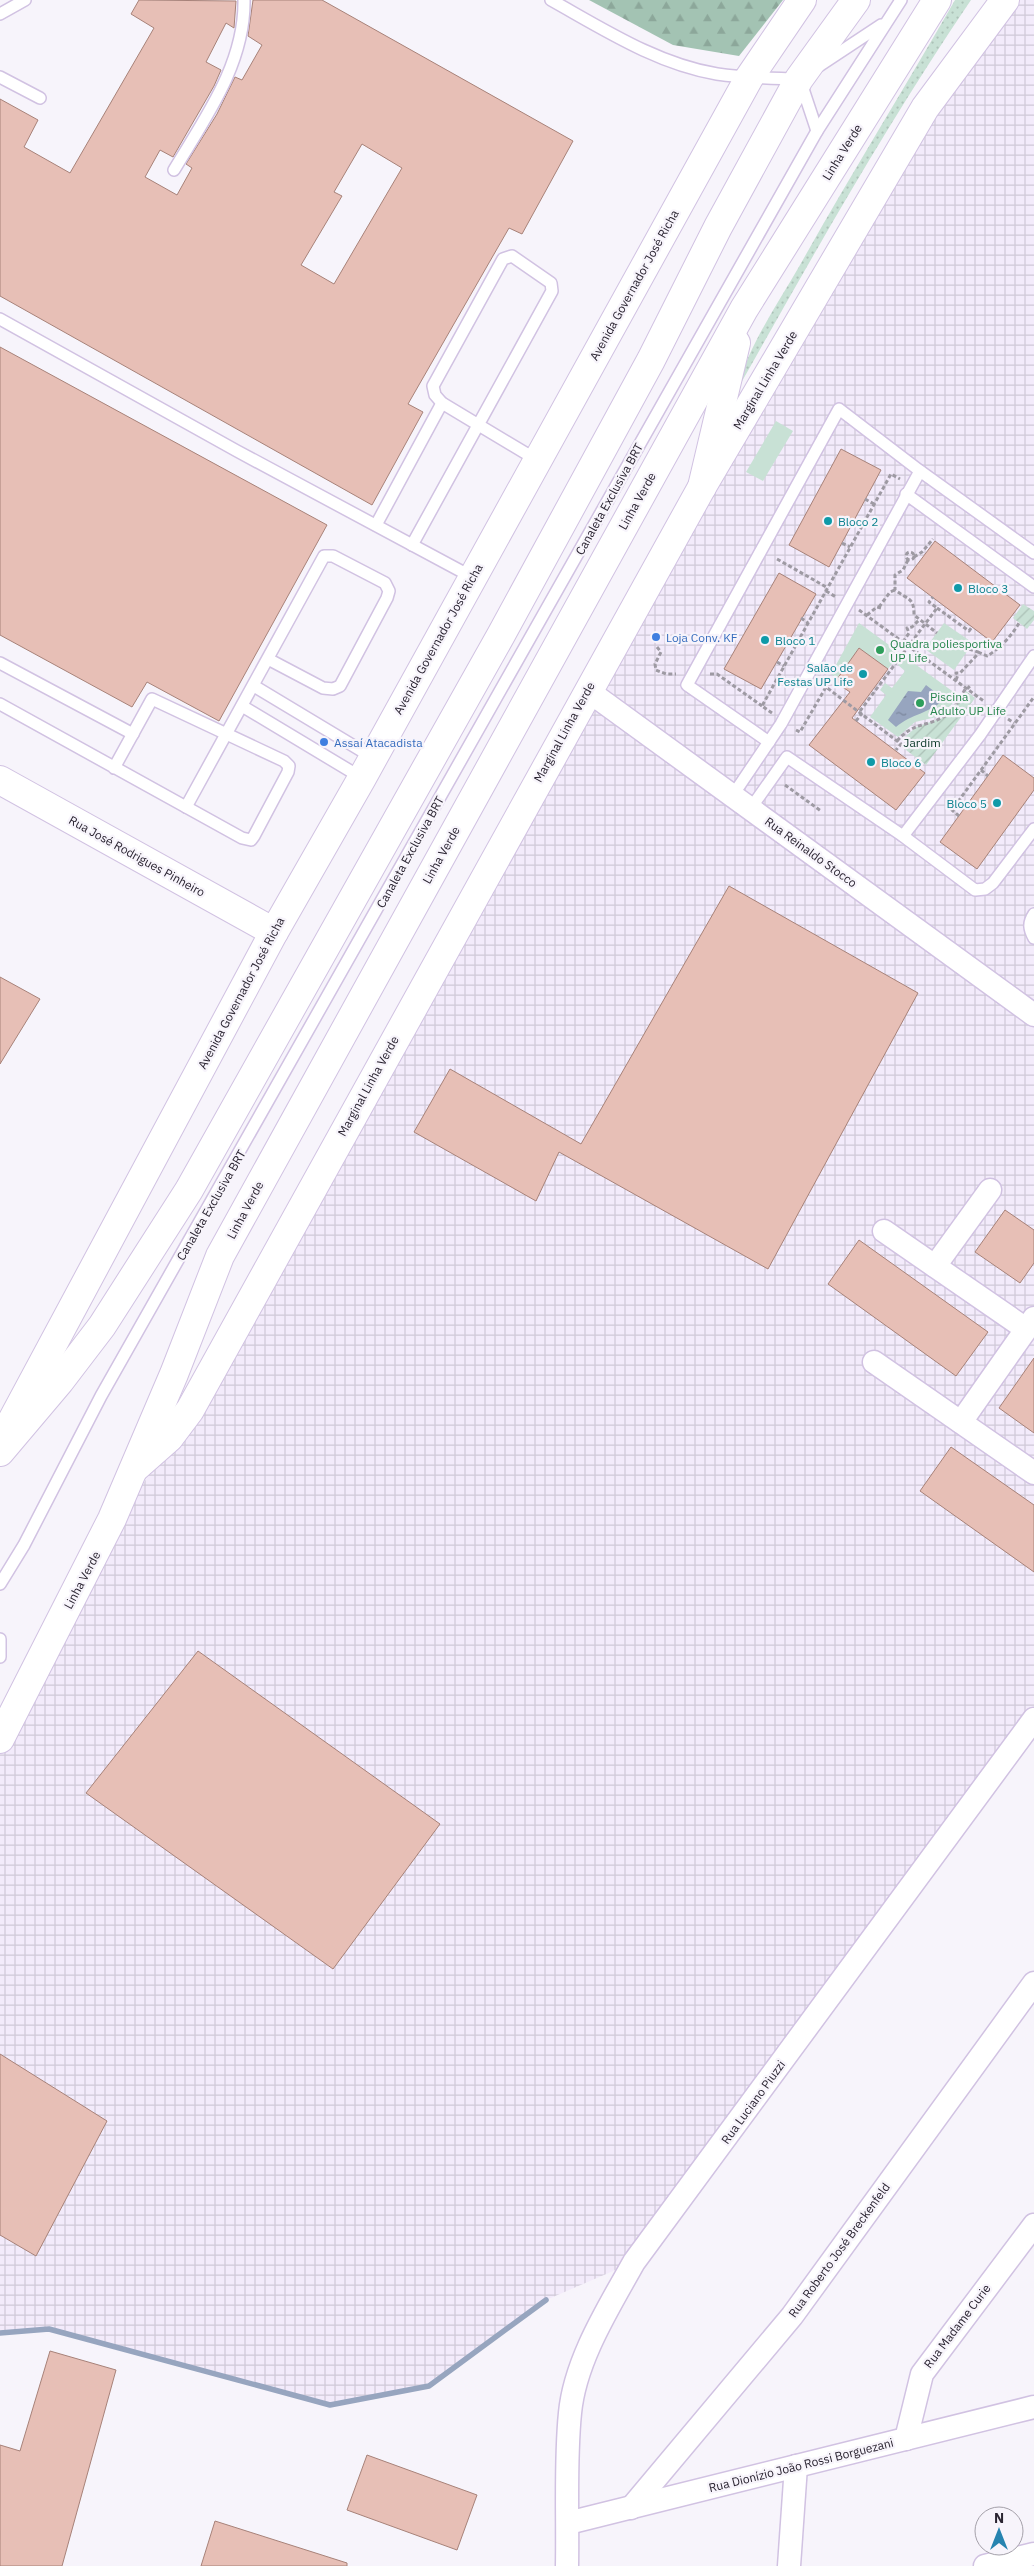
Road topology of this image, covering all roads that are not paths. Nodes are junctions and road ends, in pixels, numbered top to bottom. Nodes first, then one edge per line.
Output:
1 (25, 0) edge
2 (244, 0) edge
3 (551, 0) edge
4 (802, 0) edge
5 (856, 0) edge
6 (901, 0) edge
7 (937, 0) edge
8 (1004, 0) edge
9 (0, 14) edge
10 (885, 23) junction
11 (0, 78) edge
12 (749, 78) junction
13 (800, 79) junction
14 (40, 98) dead end
15 (816, 131) junction
16 (174, 170) dead end
17 (744, 309) junction
18 (0, 319) edge
19 (442, 403) junction
20 (478, 425) junction
21 (537, 460) junction
22 (920, 472) junction
23 (702, 487) junction
24 (906, 494) junction
25 (376, 525) junction
26 (412, 545) junction
27 (1034, 553) edge
28 (472, 577) junction
29 (1034, 587) edge
30 (1034, 656) edge
31 (268, 659) junction
32 (0, 663) edge
33 (254, 686) junction
34 (588, 690) junction
35 (0, 704) edge
36 (242, 706) junction
37 (133, 734) junction
38 (226, 734) junction
39 (769, 742) junction
40 (114, 768) junction
41 (367, 768) junction
42 (0, 780) edge
43 (732, 796) junction
44 (186, 807) junction
45 (751, 808) junction
46 (1034, 830) edge
47 (903, 836) junction
48 (1034, 914) edge
49 (274, 932) junction
50 (1034, 938) edge
51 (1034, 1015) edge
52 (990, 1190) dead end
53 (884, 1231) dead end
54 (934, 1266) junction
55 (1030, 1324) edge
56 (874, 1362) dead end
57 (961, 1422) junction
58 (0, 1443) edge
59 (0, 1452) edge
60 (135, 1468) junction
61 (1034, 1473) edge
62 (2, 1578) edge
63 (0, 1639) edge
64 (0, 1657) edge
65 (1032, 1728) edge
66 (0, 1739) edge
67 (1034, 1983) edge
68 (1034, 2225) edge
69 (1034, 2407) edge
70 (906, 2439) junction
71 (796, 2466) junction
72 (631, 2508) junction
73 (568, 2523) junction
74 (1034, 2554) edge
75 (567, 2566) edge
76 (789, 2566) edge
77 (985, 2566) edge

1 - 9 lane
2 - 16 lane
3 - 12 lane
4 - 12 main road, Avenida Governador José Richa
5 - 13 main road
6 - 10 lane, Canaleta Exclusiva BRT
7 - 17 main road, Linha Verde
8 - 23 main road, Marginal Linha Verde
10 - 13 lane, Canaleta Exclusiva BRT
10 - 15 lane, Canaleta Exclusiva BRT
11 - 14 lane
12 - 13 lane
12 - 21 main road, Avenida Governador José Richa
13 - 15 lane
13 - 59 main road
15 - 62 lane, Canaleta Exclusiva BRT
17 - 23 main road
17 - 60 main road, Linha Verde
18 - 25 lane
19 - 20 lane
19 - 20 lane
19 - 25 lane
20 - 21 lane
20 - 26 lane
21 - 28 main road, Avenida Governador José Richa
22 - 24 lane
22 - 27 lane
22 - 39 lane
23 - 34 main road, Marginal Linha Verde
24 - 29 lane
24 - 39 lane
25 - 26 lane
26 - 28 lane
28 - 41 main road, Avenida Governador José Richa
30 - 47 lane
31 - 31 lane
31 - 33 lane
32 - 37 lane
33 - 36 lane
33 - 41 lane
34 - 43 street, Rua Reinaldo Stocco
34 - 60 main road, Marginal Linha Verde
35 - 40 lane
36 - 38 lane
36 - 41 lane
37 - 38 lane
37 - 40 lane
38 - 44 lane
38 - 44 lane
39 - 43 lane
40 - 44 lane
41 - 49 main road, Avenida Governador José Richa
42 - 49 main road, Rua José Rodrigues Pinheiro
43 - 45 street, Rua Reinaldo Stocco
45 - 47 lane
45 - 51 street, Rua Reinaldo Stocco
46 - 47 lane
48 - 50 lane
49 - 58 main road, Avenida Governador José Richa
52 - 54 street
53 - 54 street
54 - 55 street
55 - 57 street
56 - 57 street
57 - 61 street
60 - 66 main road, Linha Verde
63 - 64 lane
65 - 73 street, Rua Luciano Piuzzi
67 - 72 street, Rua Roberto José Breckenfeld
68 - 70 street, Rua Madame Curie
69 - 70 street, Rua Dionízio João Rossi Borguezani
70 - 71 street, Rua Dionízio João Rossi Borguezani
71 - 72 street, Rua Dionízio João Rossi Borguezani
71 - 76 street
72 - 73 street, Rua Dionízio João Rossi Borguezani
73 - 75 street, Rua Luciano Piuzzi
74 - 77 street

